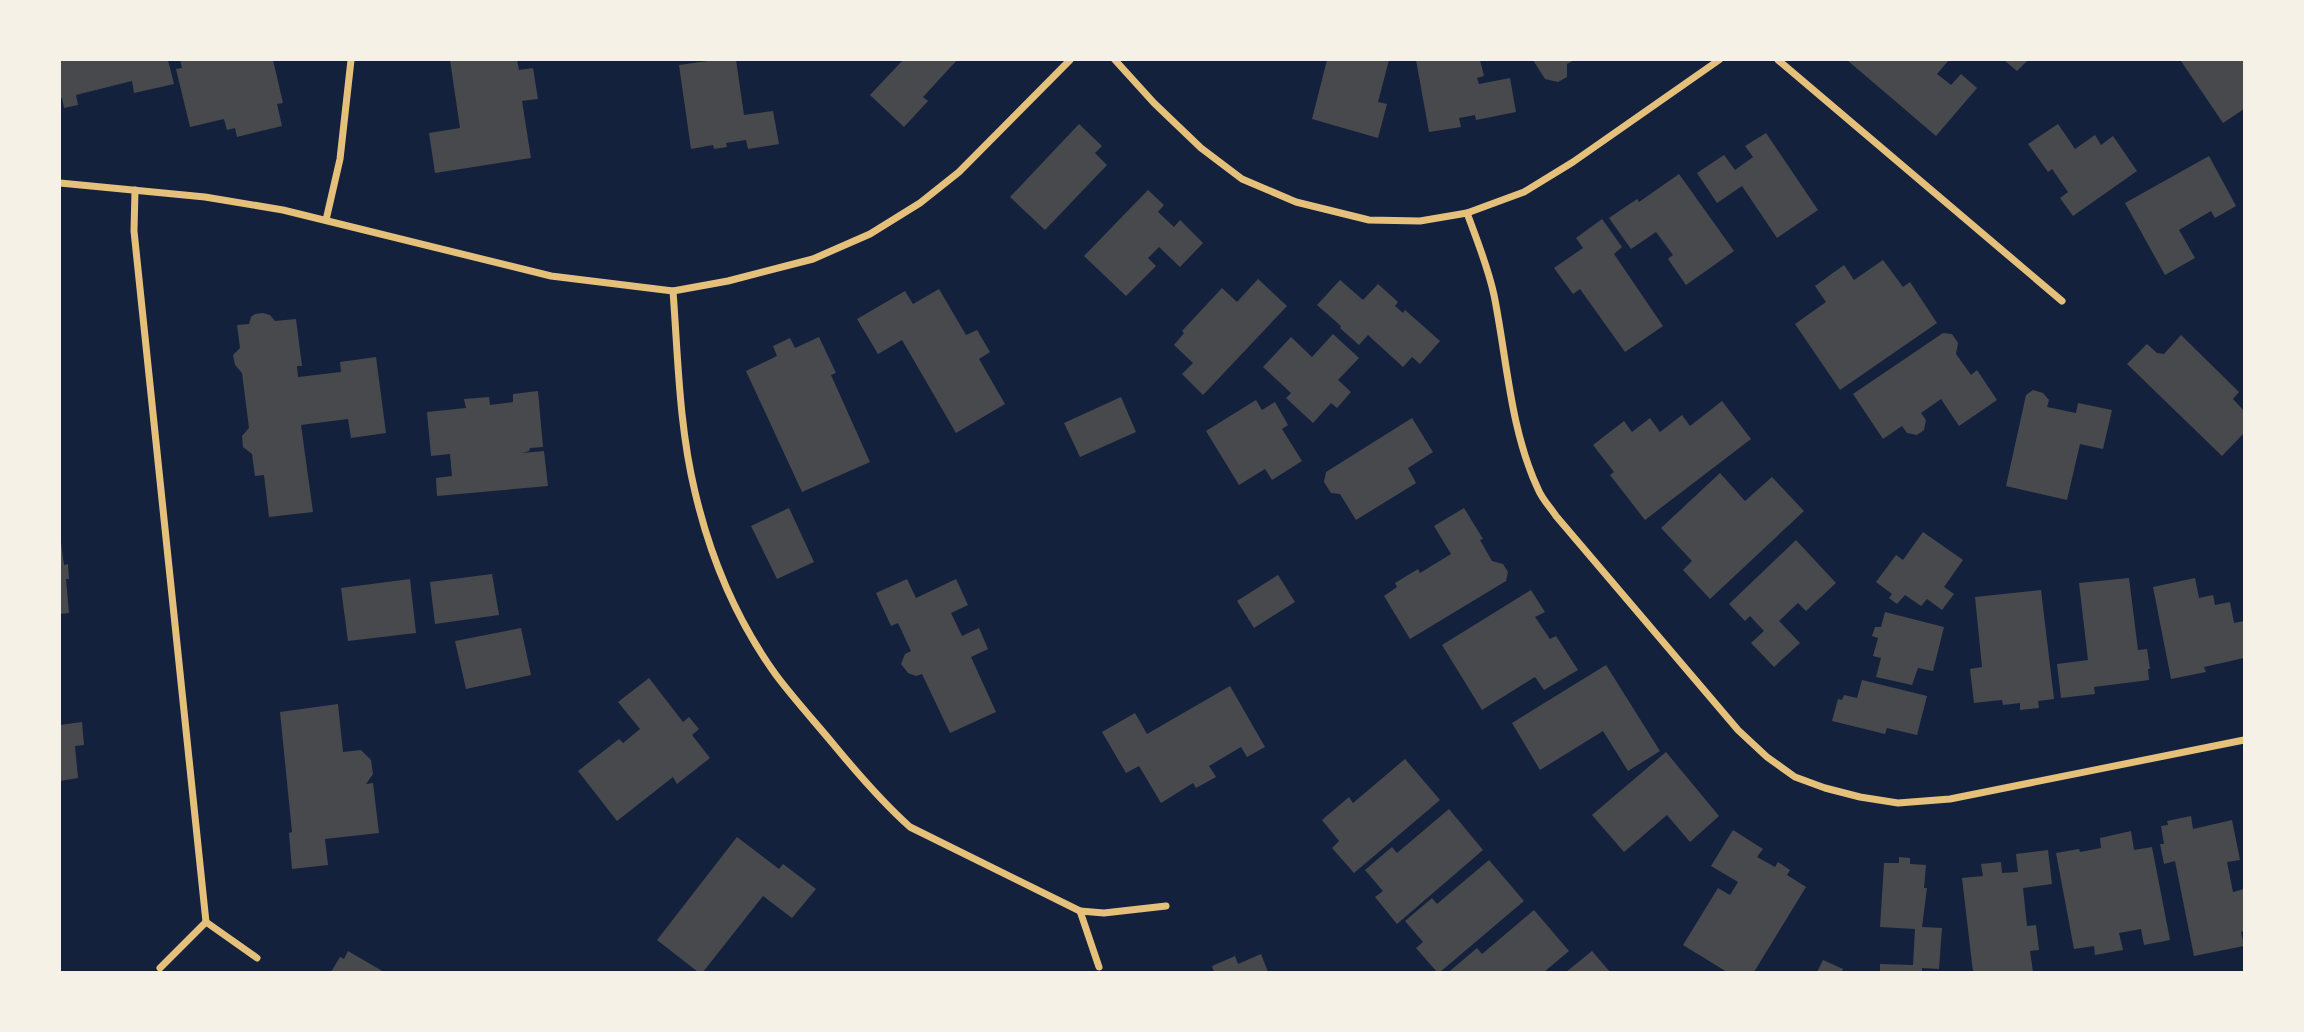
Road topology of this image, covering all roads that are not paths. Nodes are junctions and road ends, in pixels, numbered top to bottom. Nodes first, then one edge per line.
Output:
1 (351, 60) edge
2 (1070, 60) edge
3 (1115, 60) edge
4 (1718, 60) edge
5 (1778, 60) edge
6 (60, 183) edge
7 (135, 191) junction
8 (1467, 213) junction
9 (326, 220) junction
10 (673, 291) junction
11 (2062, 301) dead end
12 (2245, 740) edge
13 (1166, 906) dead end
14 (1080, 911) junction
15 (206, 922) junction
16 (257, 958) dead end
17 (1099, 967) dead end
18 (160, 968) dead end

1 - 9 street
2 - 10 street
3 - 8 street
4 - 8 street
5 - 11 street
6 - 7 street
7 - 9 street
7 - 15 street
8 - 12 street
9 - 10 street
10 - 14 street
13 - 14 street
14 - 17 street
15 - 16 street
15 - 18 street

